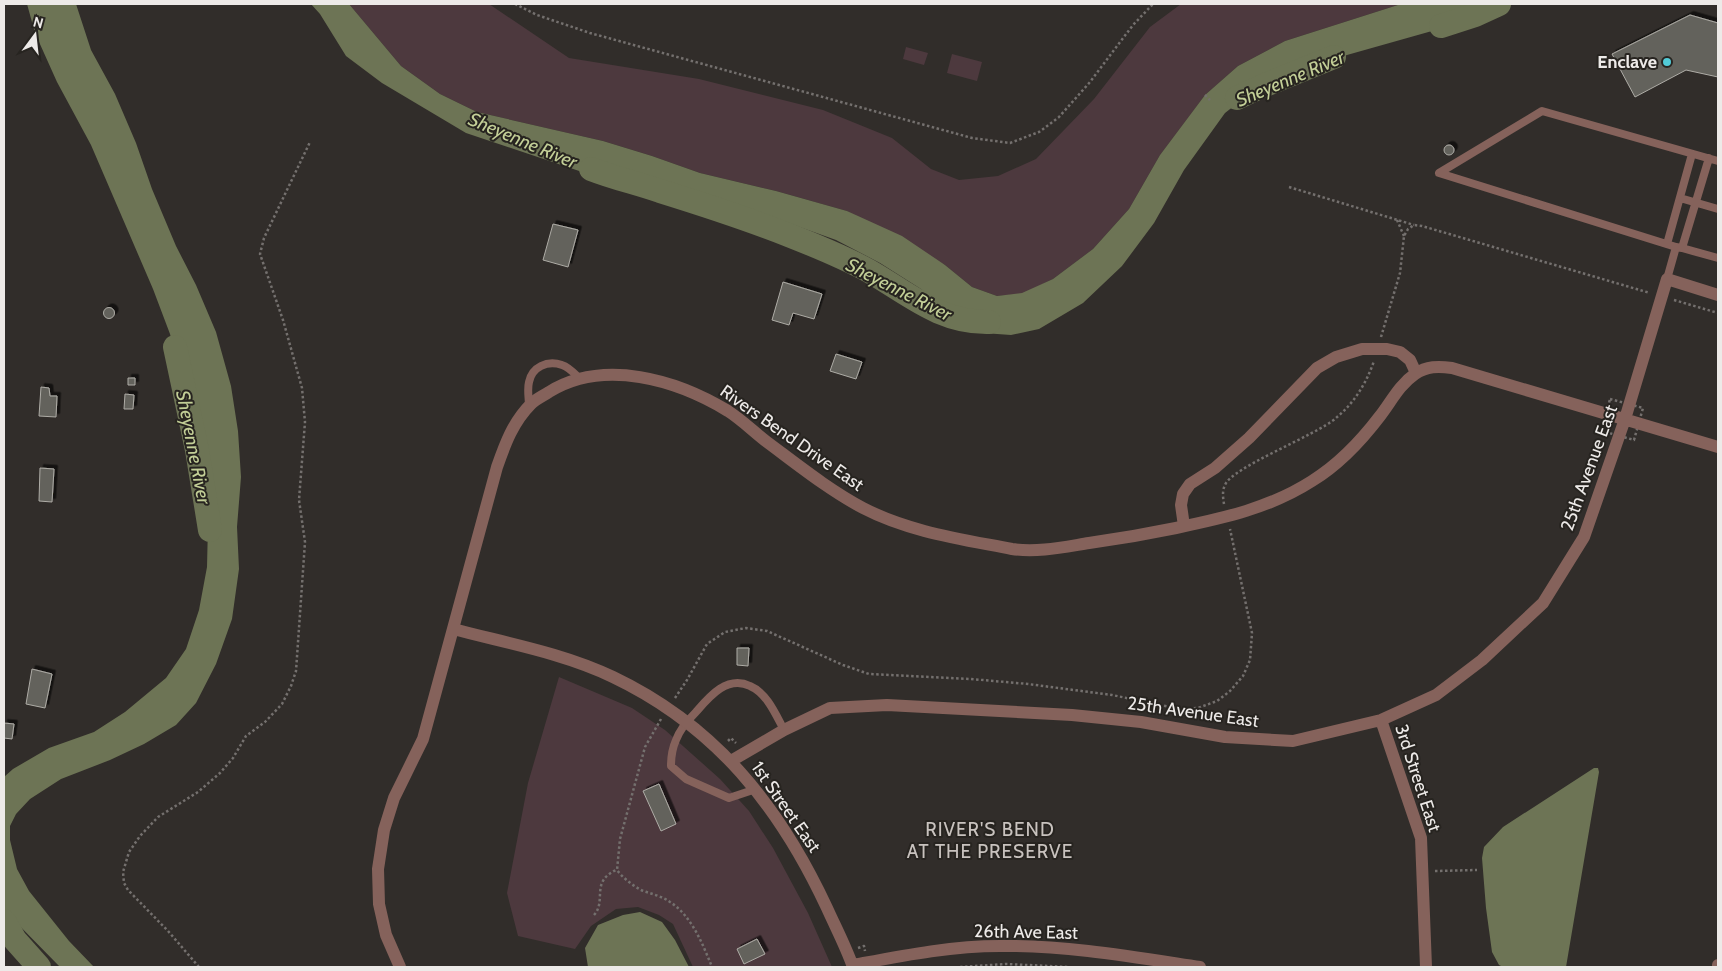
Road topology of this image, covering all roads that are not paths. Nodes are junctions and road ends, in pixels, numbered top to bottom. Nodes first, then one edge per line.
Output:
1 (1692, 154) junction
2 (1709, 158) junction
3 (1718, 161) edge
4 (1680, 198) junction
5 (1696, 202) junction
6 (1718, 209) edge
7 (1667, 244) junction
8 (1679, 247) junction
9 (1718, 258) edge
10 (1666, 279) junction
11 (1718, 295) edge
12 (1416, 373) junction
13 (580, 379) junction
14 (530, 406) junction
15 (1626, 420) junction
16 (1718, 447) edge
17 (1184, 526) junction
18 (453, 629) junction
19 (1381, 720) junction
20 (687, 722) junction
21 (784, 730) junction
22 (730, 760) junction
23 (756, 789) junction
24 (853, 966) edge
25 (400, 967) edge
26 (1194, 967) edge
27 (1426, 967) edge

1 - 2 lane
1 - 4 lane
1 - 7 lane
2 - 3 lane
2 - 5 lane
4 - 5 lane
4 - 7 lane
5 - 6 lane
5 - 8 lane
7 - 8 lane
8 - 9 lane
8 - 10 lane
10 - 11 street
10 - 15 street, 25th Avenue East
12 - 15 street, Rivers Bend Drive East
12 - 17 street, Rivers Bend Drive East
12 - 17 street
13 - 14 street, Rivers Bend Drive East
13 - 14 lane
13 - 17 street, Rivers Bend Drive East
14 - 18 street, Rivers Bend Drive East
15 - 16 street, Rivers Bend Drive East
15 - 19 street, 25th Avenue East
18 - 20 street, 1st Street East
18 - 25 street, Rivers Bend Drive East
19 - 21 street, 25th Avenue East
19 - 27 street, 3rd Street East
20 - 21 lane
20 - 22 street, 1st Street East
20 - 23 lane
21 - 22 street, 25th Avenue East
22 - 23 street, 1st Street East
23 - 24 street, 1st Street East
24 - 26 street, 26th Ave East

